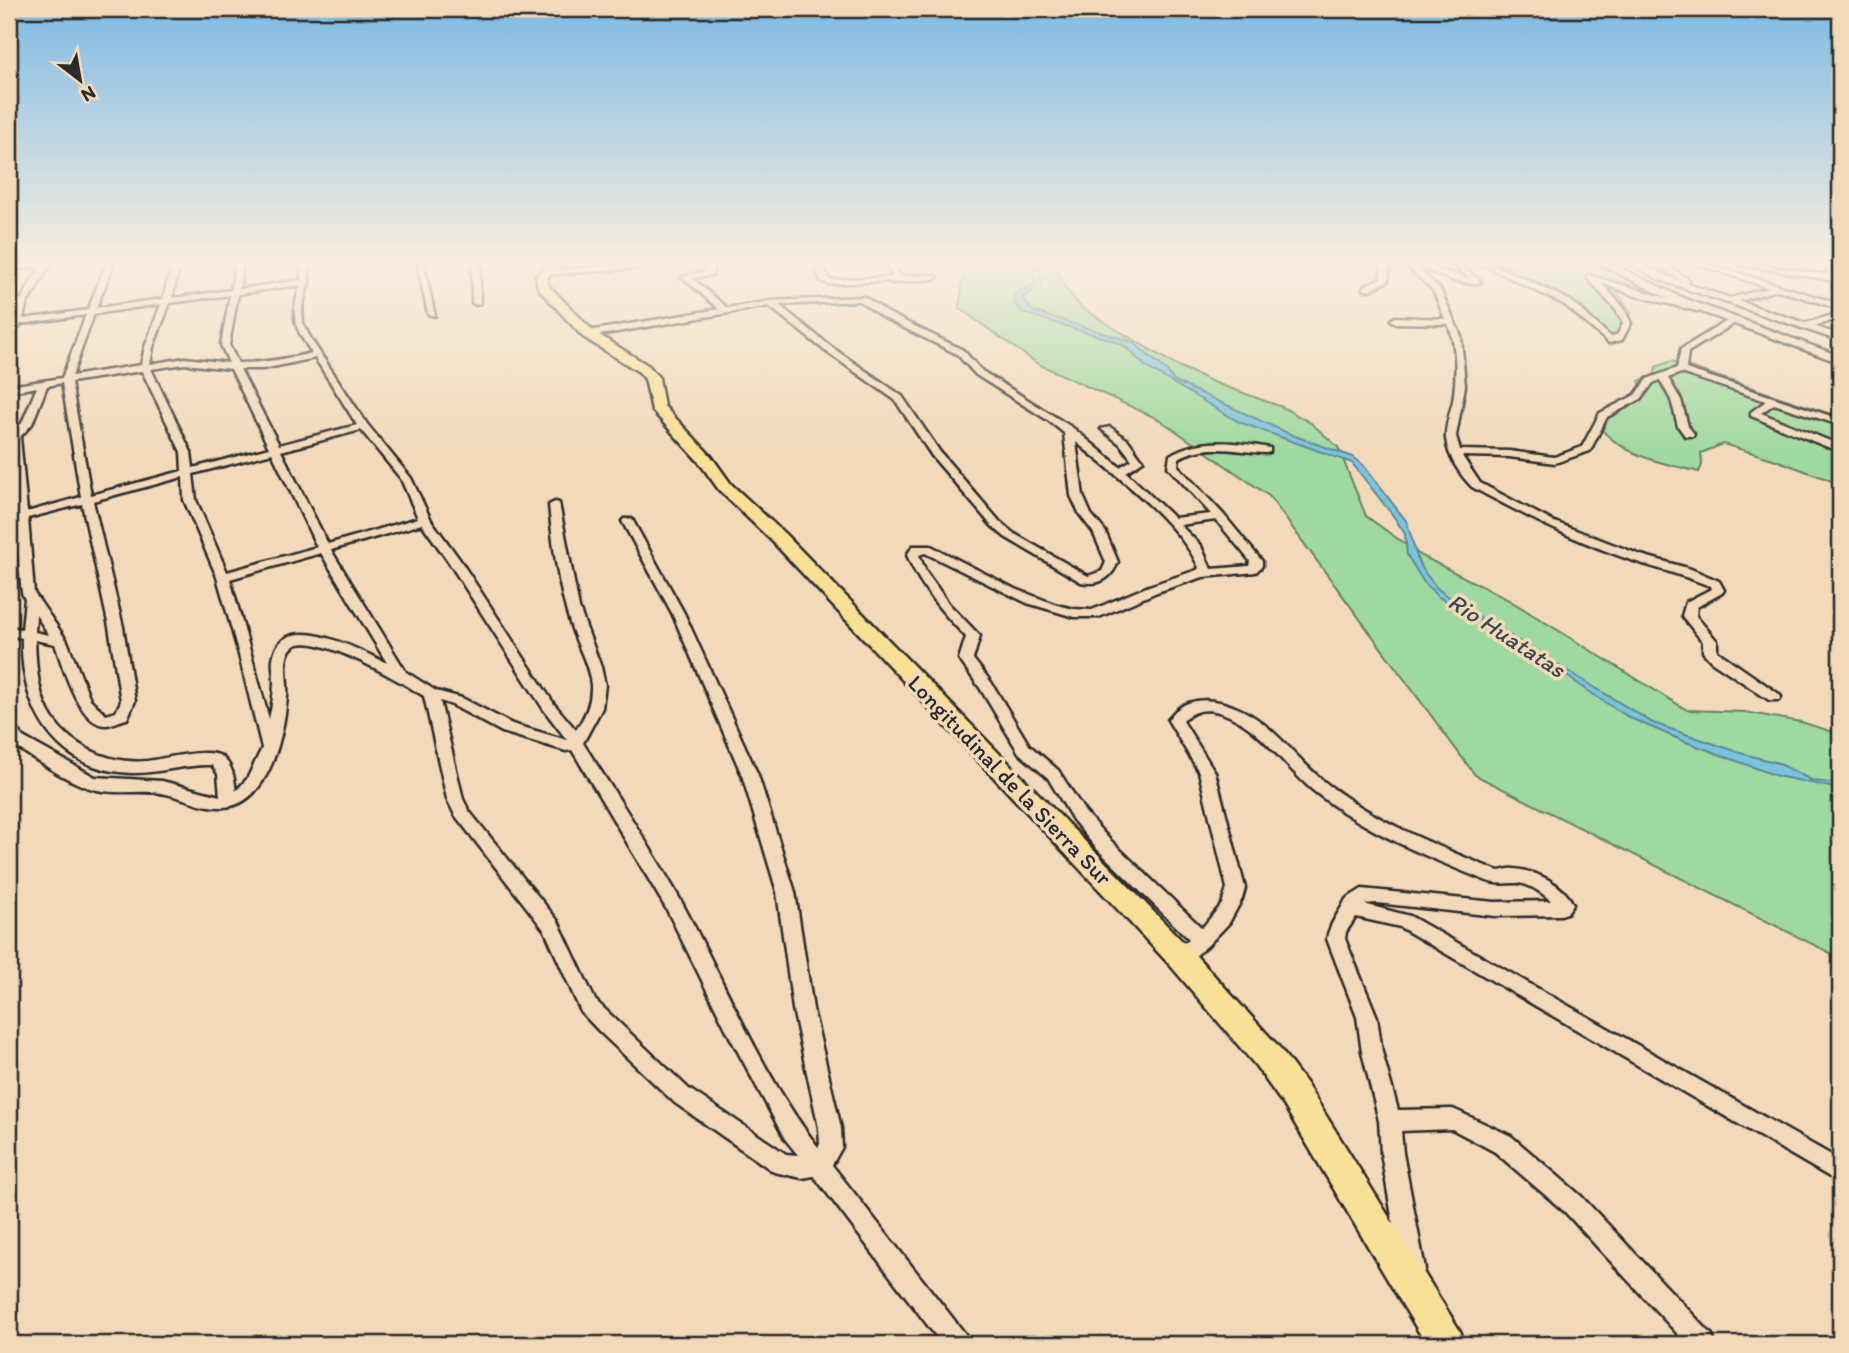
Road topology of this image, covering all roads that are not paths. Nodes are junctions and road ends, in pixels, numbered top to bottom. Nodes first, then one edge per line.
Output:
1 (84, 327) edge
2 (157, 327) edge
3 (229, 327) edge
4 (301, 327) edge
5 (581, 327) edge
6 (629, 327) edge
7 (801, 327) edge
8 (910, 327) edge
9 (1453, 327) edge
10 (1595, 327) edge
11 (1625, 327) edge
12 (1722, 327) edge
13 (1749, 327) edge
14 (1809, 327) edge
15 (588, 334) junction
16 (1840, 338) edge
17 (228, 353) junction
18 (317, 355) junction
19 (1840, 360) edge
20 (234, 366) junction
21 (263, 366) junction
22 (145, 367) junction
23 (1681, 370) junction
24 (1663, 377) junction
25 (66, 381) junction
26 (43, 385) junction
27 (9, 389) edge
28 (1773, 400) junction
29 (9, 421) edge
30 (1840, 422) edge
31 (363, 426) junction
32 (1106, 429) dead end
33 (1069, 430) junction
34 (1689, 434) dead end
35 (15, 436) junction
36 (275, 448) junction
37 (1840, 449) edge
38 (1266, 450) dead end
39 (1458, 453) junction
40 (190, 470) junction
41 (1119, 472) junction
42 (86, 498) junction
43 (555, 505) dead end
44 (1219, 516) junction
45 (20, 517) junction
46 (425, 520) junction
47 (628, 521) dead end
48 (1173, 522) junction
49 (324, 548) junction
50 (1202, 573) junction
51 (223, 577) junction
52 (30, 601) junction
53 (9, 631) edge
54 (28, 635) junction
55 (60, 641) junction
56 (401, 675) junction
57 (431, 694) junction
58 (1774, 697) dead end
59 (9, 730) edge
60 (576, 743) junction
61 (270, 749) junction
62 (229, 801) junction
63 (1352, 909) junction
64 (1202, 940) junction
65 (1180, 957) junction
66 (1390, 1121) junction
67 (819, 1165) junction
68 (1840, 1172) edge
69 (1415, 1288) junction
70 (957, 1344) edge
71 (1447, 1344) edge
72 (1703, 1344) edge

1 - 25 street
2 - 22 street
3 - 17 street
4 - 18 street
5 - 15 main road, Longitudinal de la Sierra Sur
6 - 15 street
7 - 33 street
8 - 33 street
9 - 39 street
10 - 11 street
12 - 23 street
13 - 19 street
14 - 16 street
15 - 65 main road, Longitudinal de la Sierra Sur
17 - 20 street
17 - 21 street
18 - 21 street
18 - 31 street
20 - 21 street
20 - 22 street
20 - 36 street
22 - 25 street
22 - 40 street
23 - 24 street
23 - 28 street
24 - 34 street
24 - 39 street
25 - 26 street
25 - 42 street
26 - 27 street
26 - 35 street
28 - 30 street
28 - 37 street
29 - 35 street
31 - 36 street
31 - 46 street
32 - 41 street
33 - 41 street
35 - 45 street
36 - 40 street
36 - 49 street
38 - 44 street
39 - 58 street
40 - 42 street
40 - 51 street
41 - 48 street
42 - 45 street
42 - 55 street
43 - 60 street
44 - 48 street
44 - 50 street
45 - 52 street
46 - 49 street
46 - 60 street
47 - 67 street
48 - 50 street
49 - 51 street
49 - 56 street
50 - 64 street
51 - 61 street
52 - 54 street
52 - 55 street
53 - 54 street
54 - 55 street
54 - 62 street
56 - 57 street
56 - 61 street
57 - 60 street
57 - 67 street
59 - 62 street
60 - 67 street
61 - 62 street
63 - 64 street
63 - 66 street
63 - 68 street
64 - 65 street
65 - 69 main road, Longitudinal de la Sierra Sur
66 - 69 street
66 - 72 street
67 - 70 street
69 - 71 main road, Longitudinal de la Sierra Sur

